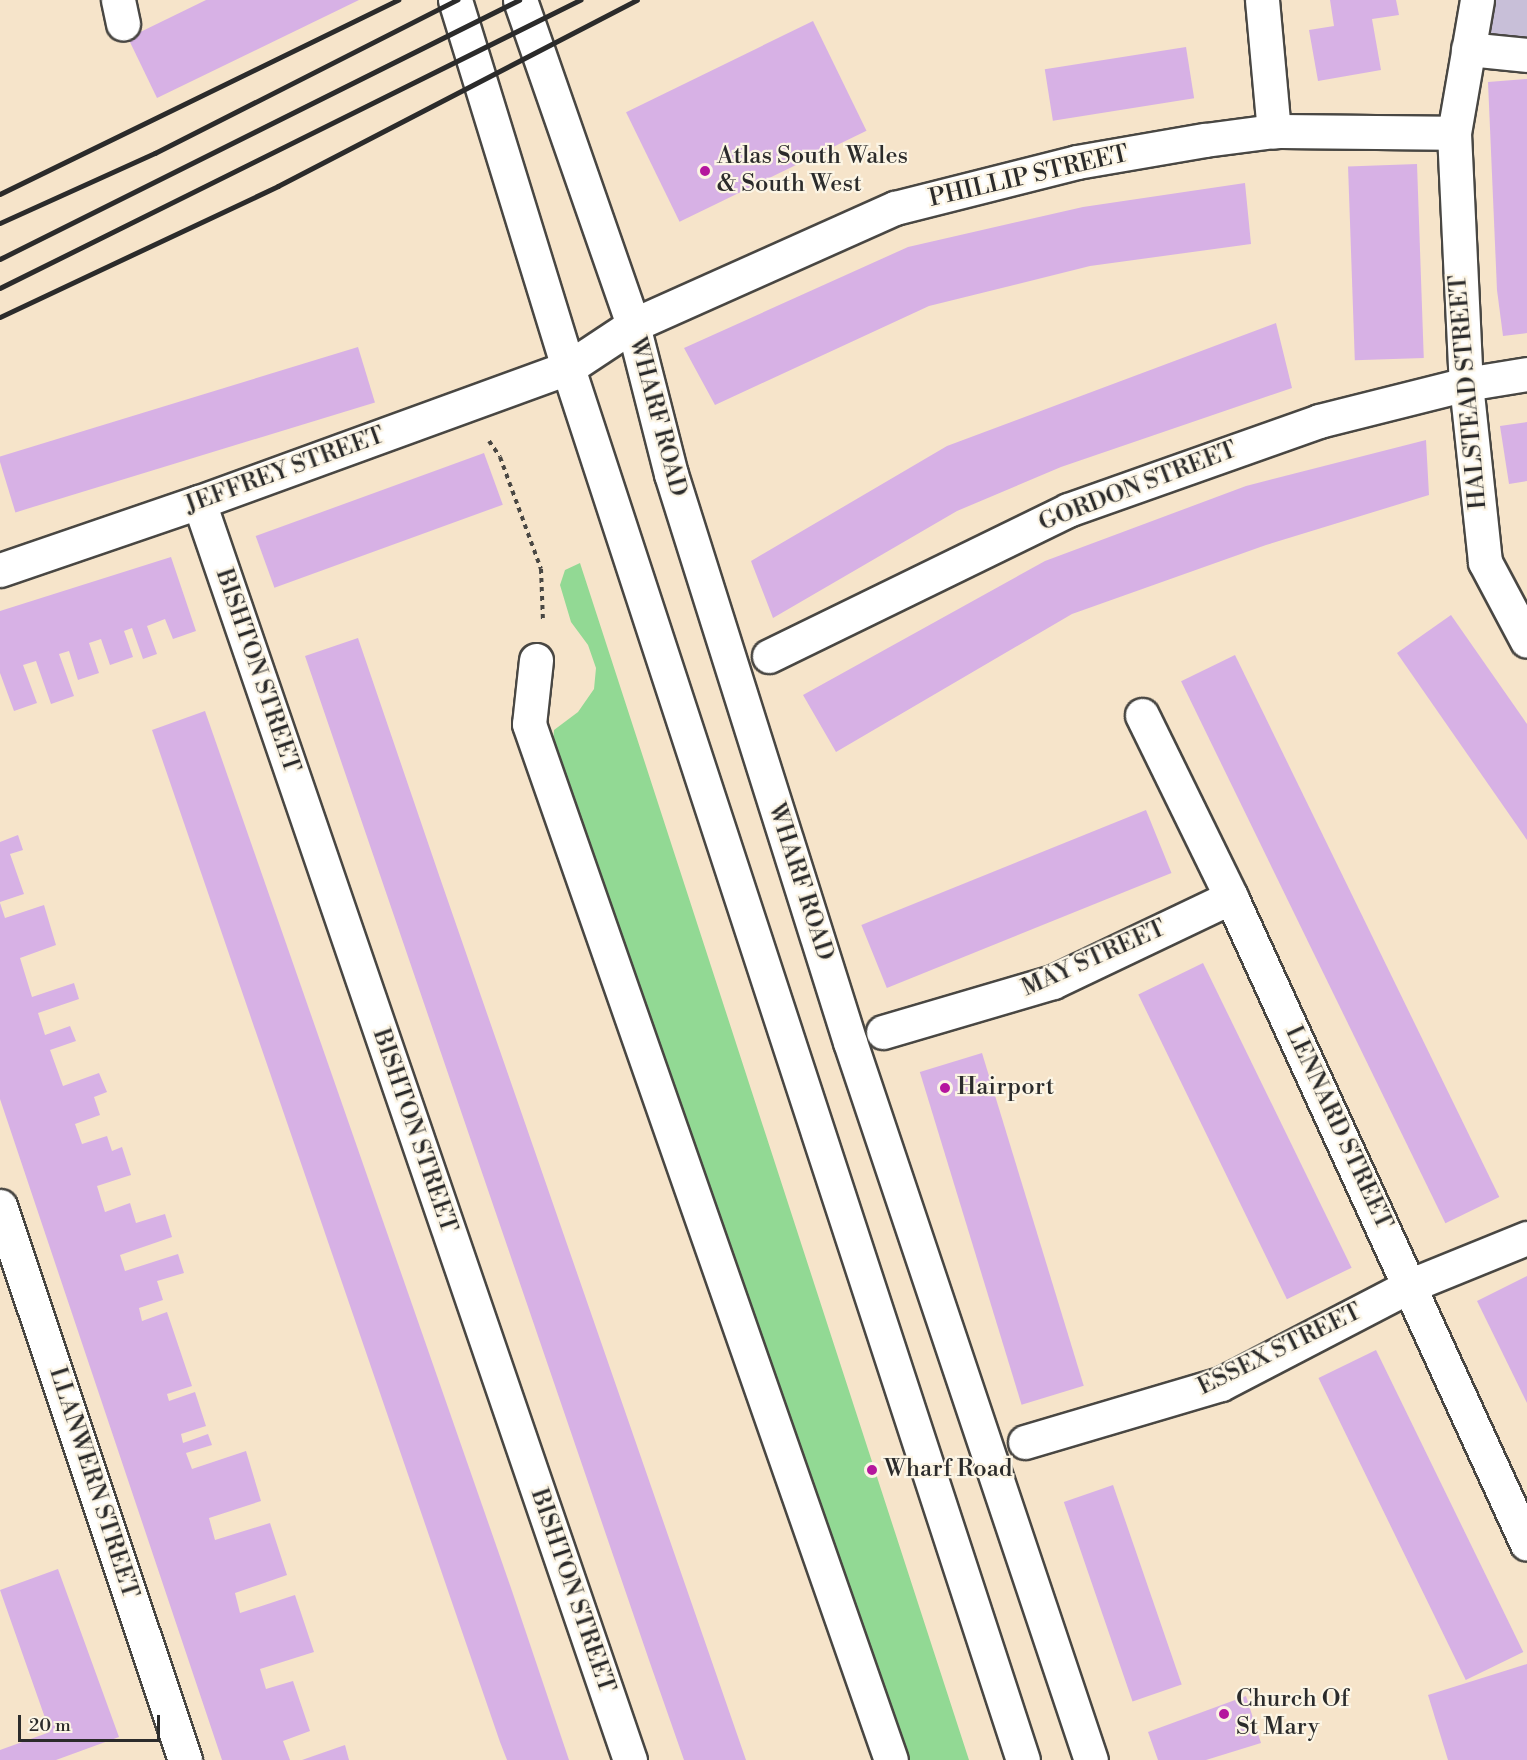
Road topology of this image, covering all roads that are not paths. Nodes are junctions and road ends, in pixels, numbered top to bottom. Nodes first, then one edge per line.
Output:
1 (455, 0) edge
2 (520, 0) edge
3 (1262, 0) edge
4 (1477, 0) edge
5 (1468, 49) junction
6 (1527, 56) edge
7 (1274, 131) junction
8 (1454, 133) junction
9 (633, 325) junction
10 (568, 368) junction
11 (1527, 374) edge
12 (1466, 384) junction
13 (199, 502) junction
14 (0, 570) edge
15 (1527, 641) edge
16 (769, 656) dead end
17 (536, 660) road end
18 (1142, 715) dead end
19 (1231, 897) junction
20 (883, 1032) dead end
21 (0, 1206) edge
22 (1527, 1238) edge
23 (6, 1243) edge
24 (1411, 1285) junction
25 (1025, 1442) dead end
26 (1527, 1545) edge
27 (180, 1758) edge
28 (630, 1760) edge
29 (891, 1760) edge
30 (1023, 1760) edge
31 (1091, 1760) edge

1 - 10 street
2 - 9 street, WHARF ROAD
3 - 7 street
4 - 5 street, HALSTEAD STREET
5 - 6 street
5 - 8 street, HALSTEAD STREET
7 - 8 street, PHILLIP STREET
7 - 9 street, PHILLIP STREET
8 - 12 street, HALSTEAD STREET
9 - 10 street, PHILLIP STREET
9 - 31 street, WHARF ROAD
10 - 13 street, JEFFREY STREET
10 - 30 street
11 - 12 street, GORDON STREET
12 - 15 street, HALSTEAD STREET
12 - 16 street, GORDON STREET
13 - 14 street, JEFFREY STREET
13 - 28 street, BISHTON STREET
17 - 29 street
18 - 19 street, LENNARD STREET
19 - 20 street, MAY STREET
19 - 24 street, LENNARD STREET
21 - 23 street, LLANWERN STREET
22 - 24 street, ESSEX STREET
23 - 27 street, LLANWERN STREET
24 - 25 street, ESSEX STREET
24 - 26 street, LENNARD STREET

